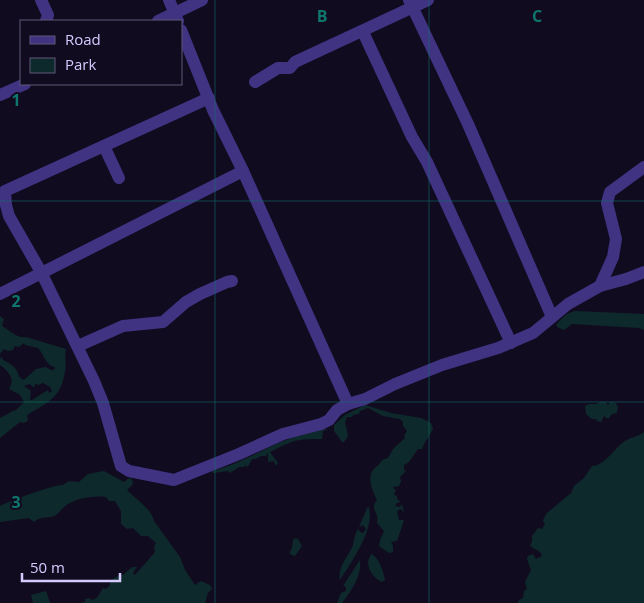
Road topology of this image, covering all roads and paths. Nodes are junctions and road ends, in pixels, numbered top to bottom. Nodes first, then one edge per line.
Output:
1 (41, 0) edge
2 (169, 0) edge
3 (202, 0) edge
4 (428, 0) edge
5 (411, 4) edge
6 (176, 17) edge
7 (46, 20) edge
8 (162, 20) edge
9 (182, 32) edge
10 (363, 32) junction
11 (255, 82) dead end
12 (22, 85) edge
13 (0, 95) edge
14 (209, 98) junction
15 (104, 146) junction
16 (644, 167) edge
17 (243, 171) junction
18 (119, 178) dead end
19 (40, 272) junction
20 (644, 272) edge
21 (232, 281) dead end
22 (600, 286) junction
23 (0, 294) edge
24 (552, 317) junction
25 (511, 343) junction
26 (78, 346) junction
27 (348, 404) junction

1 - 7 street
2 - 6 street
3 - 6 street
4 - 5 street
5 - 10 street
5 - 24 street
6 - 8 street
9 - 14 street
10 - 11 street
10 - 25 street
12 - 13 street
14 - 15 street
14 - 17 street
15 - 18 street
15 - 19 street
16 - 22 street
17 - 19 street
17 - 27 street
19 - 23 street
19 - 26 street
20 - 22 street
21 - 26 street
22 - 24 street
24 - 25 street
25 - 27 street
26 - 27 street

